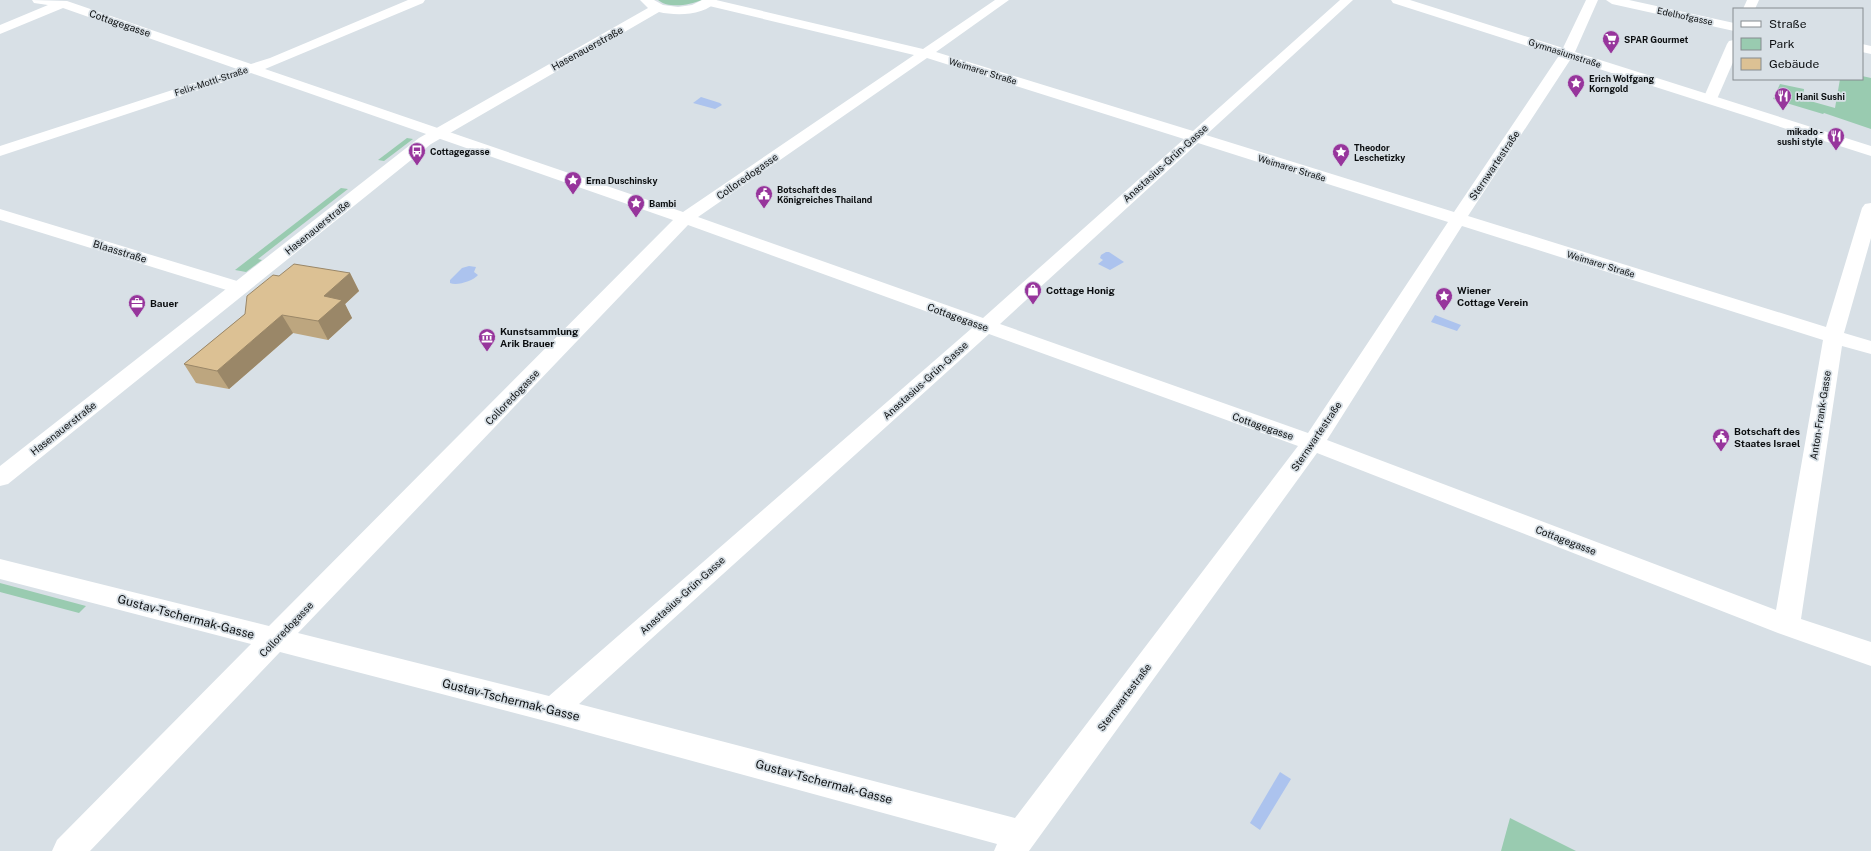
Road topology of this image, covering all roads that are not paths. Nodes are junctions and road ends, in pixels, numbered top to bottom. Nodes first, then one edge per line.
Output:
1 (38, 0) edge
2 (419, 0) edge
3 (1003, 0) edge
4 (1347, 0) edge
5 (1397, 0) edge
6 (1592, 0) edge
7 (1612, 0) edge
8 (710, 1) edge
9 (68, 2) edge
10 (652, 4) edge
11 (1733, 26) edge
12 (0, 30) edge
13 (1733, 46) edge
14 (924, 54) junction
15 (1567, 54) junction
16 (250, 68) junction
17 (1710, 99) junction
18 (437, 133) junction
19 (1194, 138) junction
20 (0, 151) edge
21 (1871, 151) edge
22 (1871, 208) edge
23 (0, 214) edge
24 (685, 218) junction
25 (1458, 219) junction
26 (240, 288) junction
27 (985, 327) junction
28 (1833, 337) junction
29 (1871, 348) edge
30 (1313, 443) junction
31 (0, 478) edge
32 (0, 569) edge
33 (1787, 625) junction
34 (275, 640) junction
35 (1871, 654) edge
36 (553, 710) junction
37 (1015, 843) edge
38 (68, 851) edge

1 - 9 street, Cottagegasse
2 - 16 street, Felix-Mottl-Straße
3 - 14 street, Colloredogasse
4 - 19 street, Anastasius-Grün-Gasse
5 - 15 street, Gymnasiumstraße
6 - 15 street, Sternwartestraße
7 - 11 street, Edelhofgasse
8 - 10 street
8 - 14 street, Weimarer Straße
9 - 12 street
9 - 16 street, Cottagegasse
10 - 18 street, Hasenauerstraße
13 - 17 street
14 - 19 street, Weimarer Straße
14 - 24 street, Colloredogasse
15 - 17 street, Gymnasiumstraße
15 - 25 street, Sternwartestraße
16 - 18 street, Cottagegasse
16 - 20 street, Felix-Mottl-Straße
17 - 21 street, Gymnasiumstraße
18 - 24 street, Cottagegasse
18 - 26 street, Hasenauerstraße
19 - 25 street, Weimarer Straße
19 - 27 street, Anastasius-Grün-Gasse
22 - 28 street, Anton-Frank-Gasse
23 - 26 street, Blaasstraße
24 - 27 street, Cottagegasse
24 - 34 street, Colloredogasse
25 - 28 street, Weimarer Straße
25 - 30 street, Sternwartestraße
26 - 31 street, Hasenauerstraße
27 - 30 street, Cottagegasse
27 - 36 street, Anastasius-Grün-Gasse
28 - 29 street, Weimarer Straße
28 - 33 street, Anton-Frank-Gasse
30 - 33 street, Cottagegasse
30 - 37 street, Sternwartestraße
32 - 34 street, Gustav-Tschermak-Gasse
33 - 35 street, Cottagegasse
34 - 36 street, Gustav-Tschermak-Gasse
34 - 38 street, Colloredogasse
36 - 37 street, Gustav-Tschermak-Gasse

